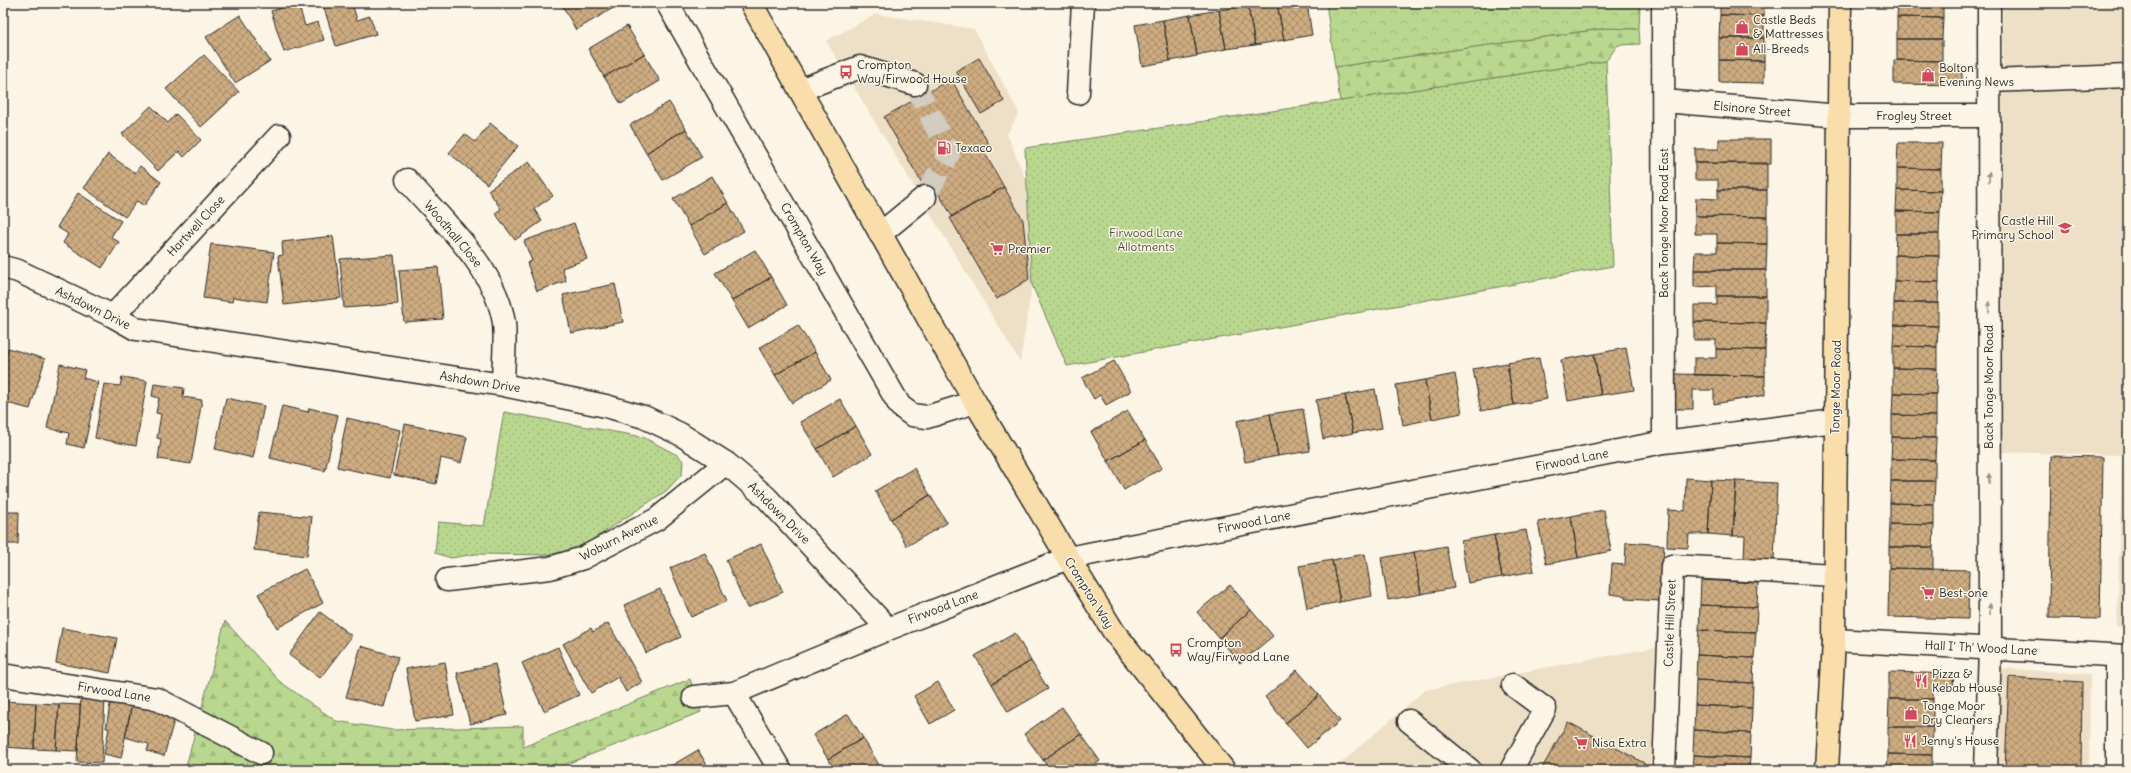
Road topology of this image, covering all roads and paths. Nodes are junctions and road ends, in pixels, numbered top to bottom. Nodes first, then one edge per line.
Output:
1 (667, 3) edge
2 (751, 3) edge
3 (1083, 3) edge
4 (1663, 3) edge
5 (1840, 3) edge
6 (1989, 3) edge
7 (2128, 76) edge
8 (1989, 81) junction
9 (915, 84) dead end
10 (800, 90) junction
11 (1078, 93) dead end
12 (1664, 101) junction
13 (1840, 116) junction
14 (1988, 116) junction
15 (279, 136) dead end
16 (407, 180) dead end
17 (925, 197) tunnel mouth
18 (880, 234) junction
19 (3, 267) edge
20 (113, 316) junction
21 (503, 384) junction
22 (975, 402) junction
23 (1835, 421) junction
24 (1664, 442) junction
25 (726, 463) junction
26 (1068, 558) junction
27 (1834, 574) junction
28 (447, 580) dead end
29 (888, 628) junction
30 (1834, 640) junction
31 (1990, 648) junction
32 (2123, 656) edge
33 (3, 675) edge
34 (1513, 685) dead end
35 (734, 693) junction
36 (694, 697) dead end
37 (1409, 721) dead end
38 (260, 754) dead end
39 (780, 770) edge
40 (1224, 770) edge
41 (1470, 770) edge
42 (1511, 770) edge
43 (1664, 770) edge
44 (1827, 770) edge
45 (1986, 770) edge
46 (2118, 770) edge

1 - 22 street, Crompton Way
2 - 10 main road, Crompton Way
3 - 11 street
4 - 12 street, Back Tonge Moor Road East
5 - 13 main road, Tonge Moor Road
6 - 8 street, Back Tonge Moor Road
7 - 8 street
8 - 14 street, Back Tonge Moor Road
9 - 10 street
10 - 18 main road, Crompton Way
12 - 13 street, Elsinore Street
12 - 24 street, Back Tonge Moor Road East
13 - 14 street, Frogley Street
13 - 23 main road, Tonge Moor Road
31 -> 14 street, Back Tonge Moor Road
15 - 20 street, Hartwell Close
16 - 21 street, Woodhall Close
17 - 18 street
18 - 22 main road, Crompton Way
19 - 20 street, Ashdown Drive
20 - 21 street, Ashdown Drive
21 - 25 street, Ashdown Drive
22 - 26 main road, Crompton Way
23 - 24 street, Firwood Lane
23 - 27 main road, Tonge Moor Road
24 - 26 street, Firwood Lane
25 - 28 street, Woburn Avenue
25 - 29 street, Ashdown Drive
26 - 29 street, Firwood Lane
26 - 40 main road, Crompton Way
27 - 30 main road, Tonge Moor Road
27 - 43 street, Castle Hill Street
29 - 35 street, Firwood Lane
30 - 31 street, Hall I' Th' Wood Lane
30 - 44 main road, Tonge Moor Road
31 - 32 street, Hall I' Th' Wood Lane
31 - 45 street, Back Tonge Moor Road
32 - 46 street
33 - 38 street, Firwood Lane
34 - 42 street
35 - 36 street, Firwood Lane
35 - 39 street
37 - 41 street

